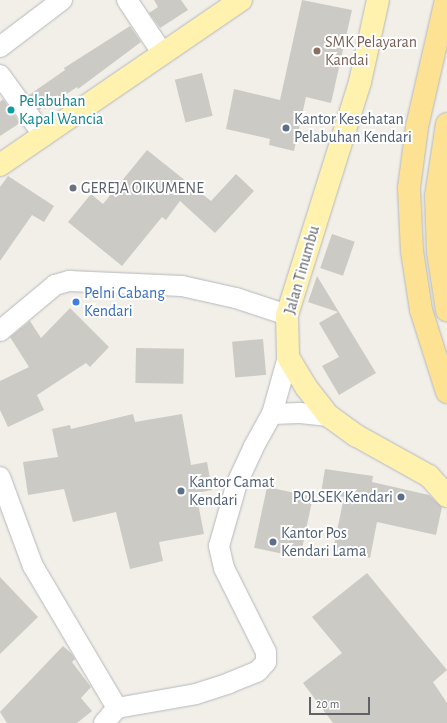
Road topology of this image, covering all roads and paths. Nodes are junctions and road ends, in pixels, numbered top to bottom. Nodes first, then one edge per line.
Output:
1 (62, 0) edge
2 (127, 0) edge
3 (241, 0) edge
4 (378, 0) edge
5 (446, 0) edge
6 (0, 47) edge
7 (163, 54) junction
8 (0, 75) edge
9 (447, 124) edge
10 (44, 136) junction
11 (0, 165) edge
12 (447, 310) edge
13 (287, 315) junction
14 (0, 331) edge
15 (288, 357) junction
16 (447, 392) edge
17 (272, 414) junction
18 (329, 416) junction
19 (0, 477) edge
20 (447, 496) edge
21 (117, 708) junction
22 (104, 723) edge

1 - 6 street
2 - 7 street
3 - 7 main road
4 - 13 main road, Jalan Tinumbu
5 - 16 highway
7 - 10 main road
8 - 10 street
9 - 12 highway
10 - 11 main road
13 - 14 street
13 - 15 main road, Jalan Tinumbu
15 - 17 street
15 - 18 main road, Jalan Tinumbu
17 - 18 street
17 - 21 street
18 - 20 main road, Jalan Tinumbu
19 - 21 street
21 - 22 street

